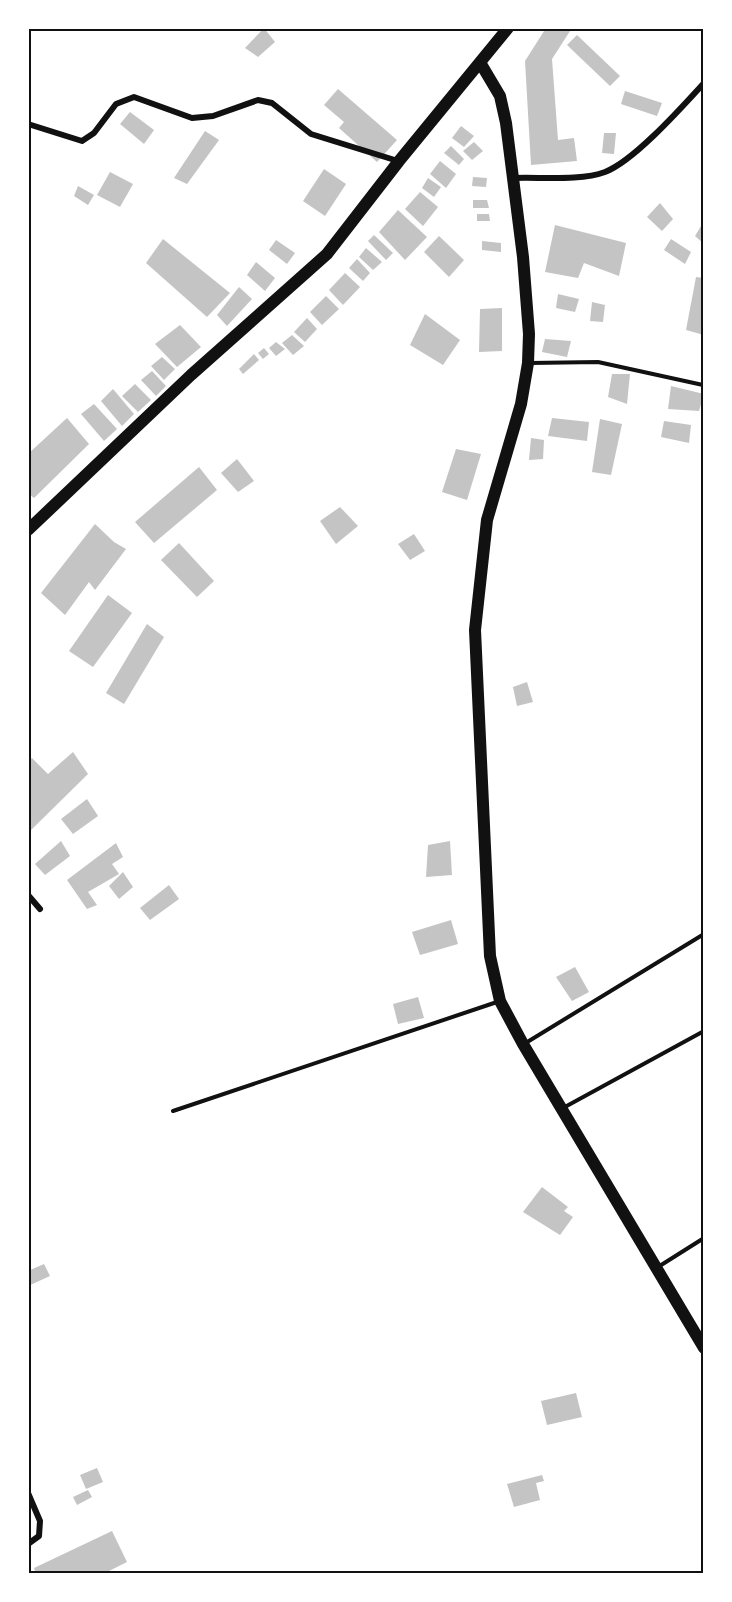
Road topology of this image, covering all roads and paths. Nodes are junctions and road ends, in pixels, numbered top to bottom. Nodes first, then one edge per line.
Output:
1 (508, 28) edge
2 (481, 64) junction
3 (704, 83) edge
4 (28, 124) edge
5 (399, 161) junction
6 (514, 178) junction
7 (528, 363) junction
8 (703, 385) edge
9 (28, 530) edge
10 (28, 895) edge
11 (40, 909) dead end
12 (704, 934) edge
13 (500, 1001) junction
14 (704, 1031) edge
15 (523, 1044) junction
16 (562, 1108) junction
17 (173, 1111) dead end
18 (704, 1238) edge
19 (657, 1268) junction
20 (704, 1348) edge
21 (28, 1493) edge
22 (28, 1545) edge

1 - 2 main road
2 - 5 main road
2 - 6 main road
3 - 6 street
4 - 5 street
5 - 9 main road
6 - 7 main road
7 - 8 lane
7 - 13 main road
10 - 11 street
12 - 15 lane
13 - 15 main road
13 - 17 lane
14 - 16 lane
15 - 16 main road
16 - 19 main road
18 - 19 lane
19 - 20 main road
21 - 22 street

